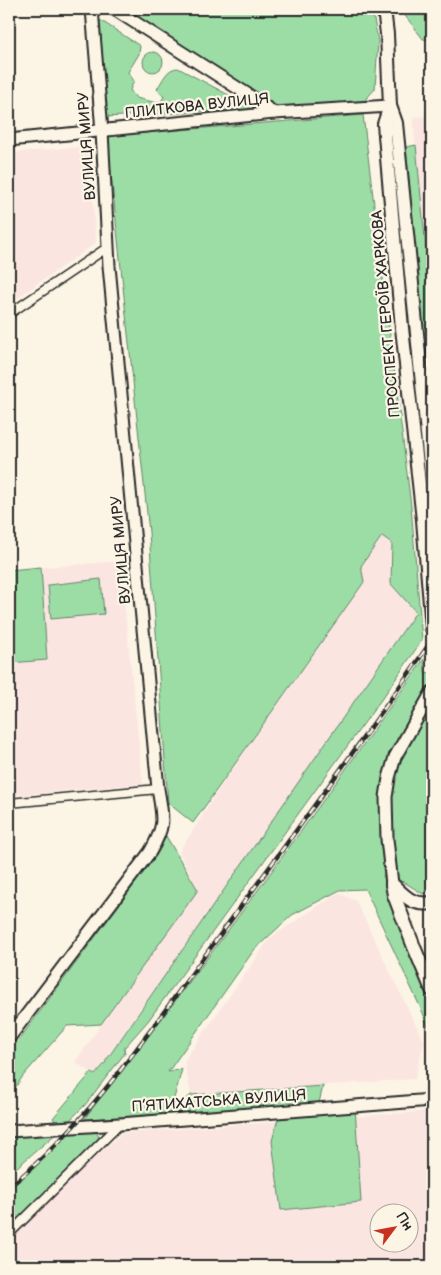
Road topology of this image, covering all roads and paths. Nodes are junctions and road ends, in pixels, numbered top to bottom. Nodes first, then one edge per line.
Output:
1 (92, 9) edge
2 (114, 9) edge
3 (384, 9) edge
4 (390, 106) junction
5 (274, 113) junction
6 (102, 131) junction
7 (9, 140) edge
8 (108, 247) junction
9 (9, 314) edge
10 (432, 484) edge
11 (432, 628) edge
12 (432, 692) edge
13 (158, 789) junction
14 (9, 802) edge
15 (392, 884) junction
16 (432, 903) edge
17 (432, 990) edge
18 (9, 1038) edge
19 (432, 1100) edge
20 (120, 1124) junction
21 (9, 1131) edge
22 (9, 1234) edge

1 - 6 street, ВУЛИЦЯ МИРУ
2 - 5 street
3 - 4 main road, ПРОСПЕКТ ГЕРОЇВ ХАРКОВА
4 - 5 street, ПЛИТКОВА ВУЛИЦЯ
4 - 10 main road, ПРОСПЕКТ ГЕРОЇВ ХАРКОВА
4 - 11 main road, ПРОСПЕКТ ГЕРОЇВ ХАРКОВА
5 - 6 street, ПЛИТКОВА ВУЛИЦЯ
6 - 7 street, ПЛИТКОВА ВУЛИЦЯ
6 - 8 street, ВУЛИЦЯ МИРУ
8 - 9 street
8 - 13 street, ВУЛИЦЯ МИРУ
12 - 15 street
13 - 14 street
13 - 18 street, ВУЛИЦЯ МИРУ
15 - 16 main road
15 - 17 main road
19 - 20 street, П’ЯТИХАТСЬКА ВУЛИЦЯ
20 - 21 street, П’ЯТИХАТСЬКА ВУЛИЦЯ
20 - 22 street

